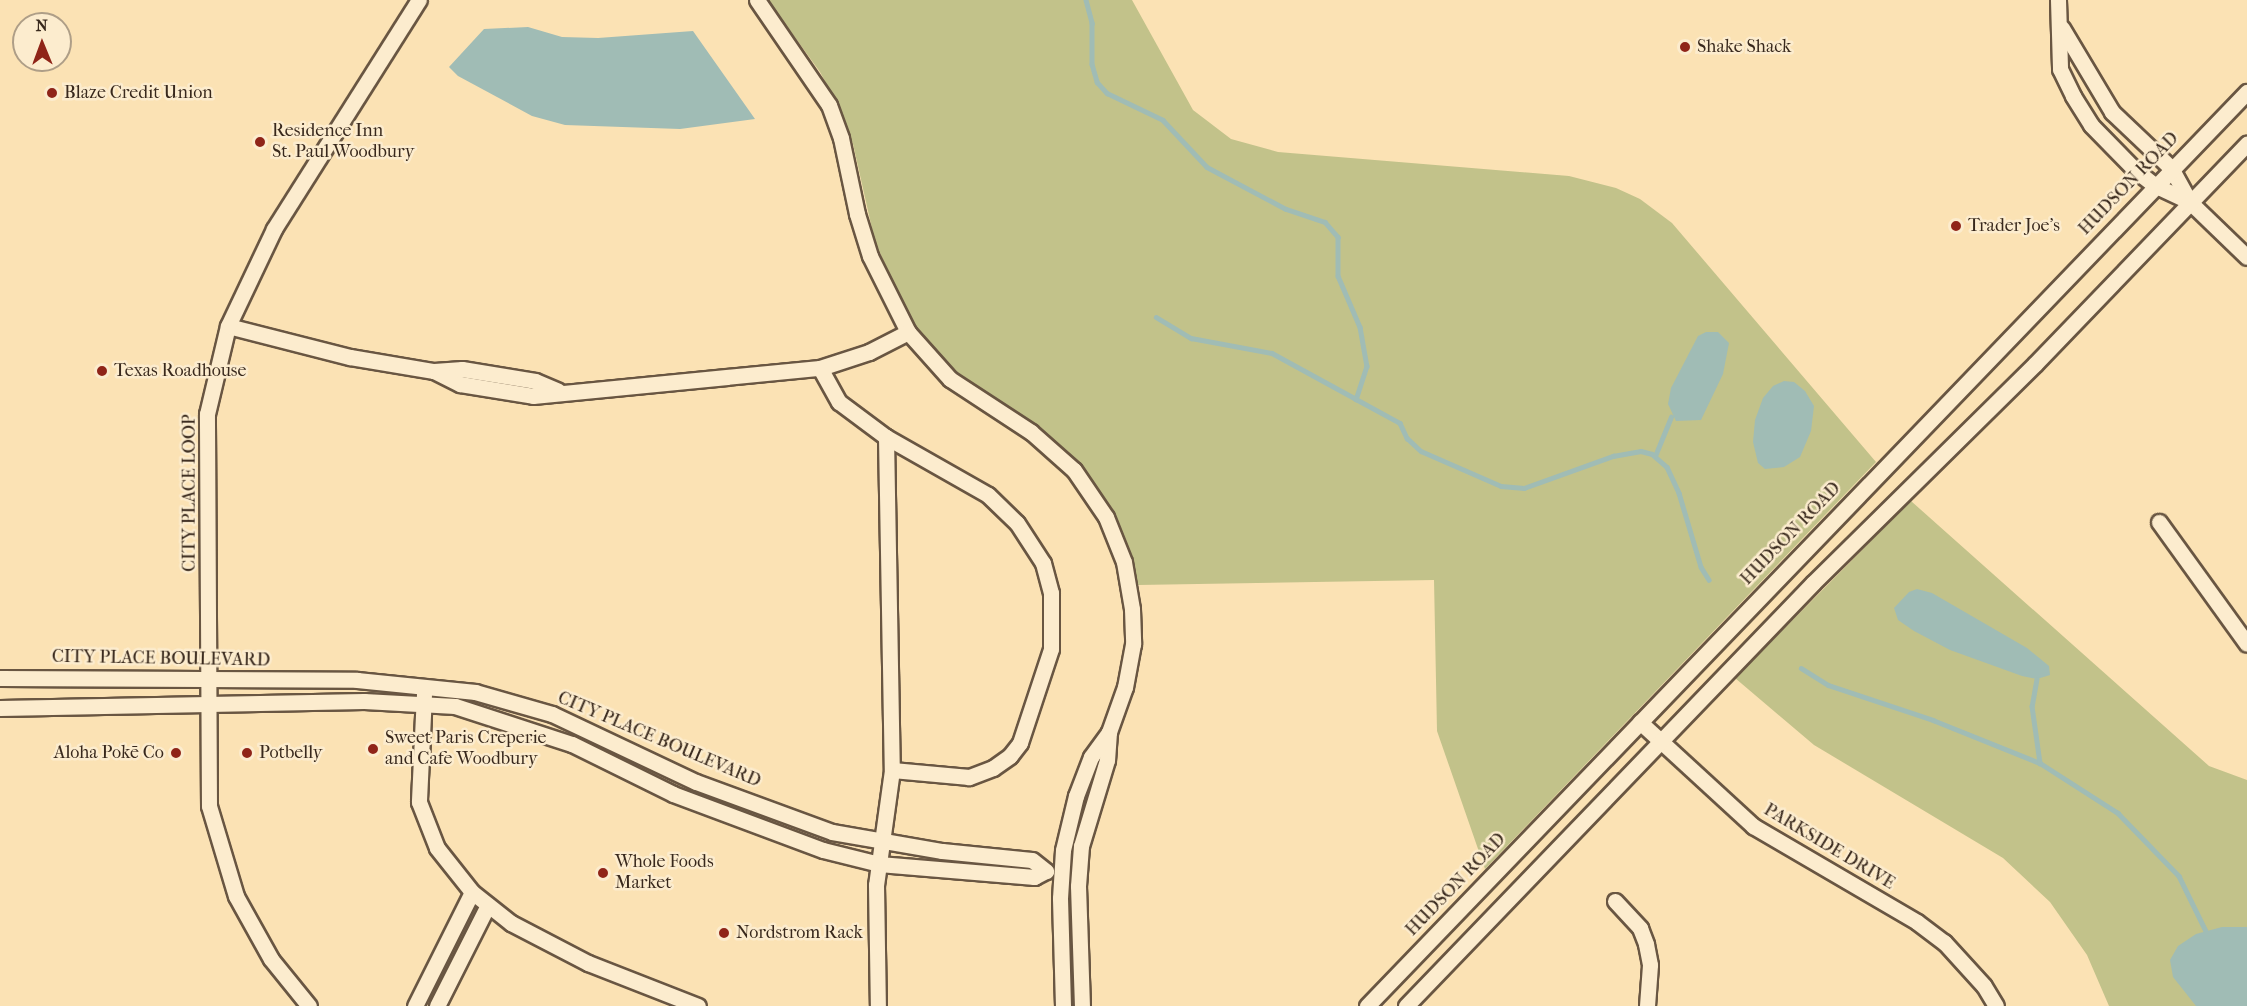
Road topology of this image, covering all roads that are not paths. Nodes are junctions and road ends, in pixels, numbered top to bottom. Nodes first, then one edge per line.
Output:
1 (419, 0) edge
2 (758, 0) edge
3 (2058, 0) edge
4 (2062, 28) junction
5 (2247, 92) edge
6 (2247, 144) edge
7 (2171, 168) junction
8 (2154, 185) junction
9 (2190, 202) junction
10 (2247, 257) edge
11 (228, 326) junction
12 (908, 332) junction
13 (820, 368) junction
14 (886, 437) junction
15 (2160, 522) dead end
16 (2247, 644) edge
17 (0, 678) edge
18 (210, 681) junction
19 (425, 684) junction
20 (423, 702) junction
21 (210, 704) junction
22 (0, 708) edge
23 (1640, 722) junction
24 (1109, 732) junction
25 (1660, 742) junction
26 (892, 770) junction
27 (882, 842) junction
28 (879, 864) junction
29 (1054, 871) junction
30 (1079, 874) junction
31 (472, 892) junction
32 (1615, 901) dead end
33 (488, 905) junction
34 (309, 1006) edge
35 (415, 1006) edge
36 (437, 1006) edge
37 (698, 1006) edge
38 (878, 1006) edge
39 (1063, 1006) edge
40 (1082, 1006) edge
41 (1367, 1006) edge
42 (1406, 1006) edge
43 (1647, 1006) edge
44 (1996, 1006) edge

1 - 11 street, CITY PLACE LOOP
2 - 12 street
3 - 4 street
4 - 7 street
4 - 8 street
5 - 7 street, HUDSON ROAD
6 - 9 street
7 - 8 street, HUDSON ROAD
7 - 9 street
8 - 9 street
8 - 23 street, HUDSON ROAD
9 - 10 street
9 - 25 street
11 - 13 street
11 - 18 street, CITY PLACE LOOP
12 - 13 street
12 - 24 street
13 - 14 street
14 - 26 street
14 - 26 street
15 - 16 street
17 - 18 street, CITY PLACE BOULEVARD
18 - 19 street, CITY PLACE BOULEVARD
18 - 21 street, CITY PLACE LOOP
19 - 20 street
19 - 27 street, CITY PLACE BOULEVARD
20 - 21 street, CITY PLACE BOULEVARD
20 - 28 street, CITY PLACE BOULEVARD
20 - 31 street
21 - 22 street, CITY PLACE BOULEVARD
21 - 34 street, CITY PLACE LOOP
23 - 25 street, PARKSIDE DRIVE
23 - 41 street, HUDSON ROAD
24 - 29 street
24 - 30 street
25 - 42 street
25 - 44 street, PARKSIDE DRIVE
26 - 27 street
27 - 28 street
27 - 29 street, CITY PLACE BOULEVARD
28 - 29 street, CITY PLACE BOULEVARD
28 - 38 street
29 - 30 street
29 - 39 street
30 - 40 street
31 - 33 street
31 - 35 street
32 - 43 street
33 - 36 street
33 - 37 street

